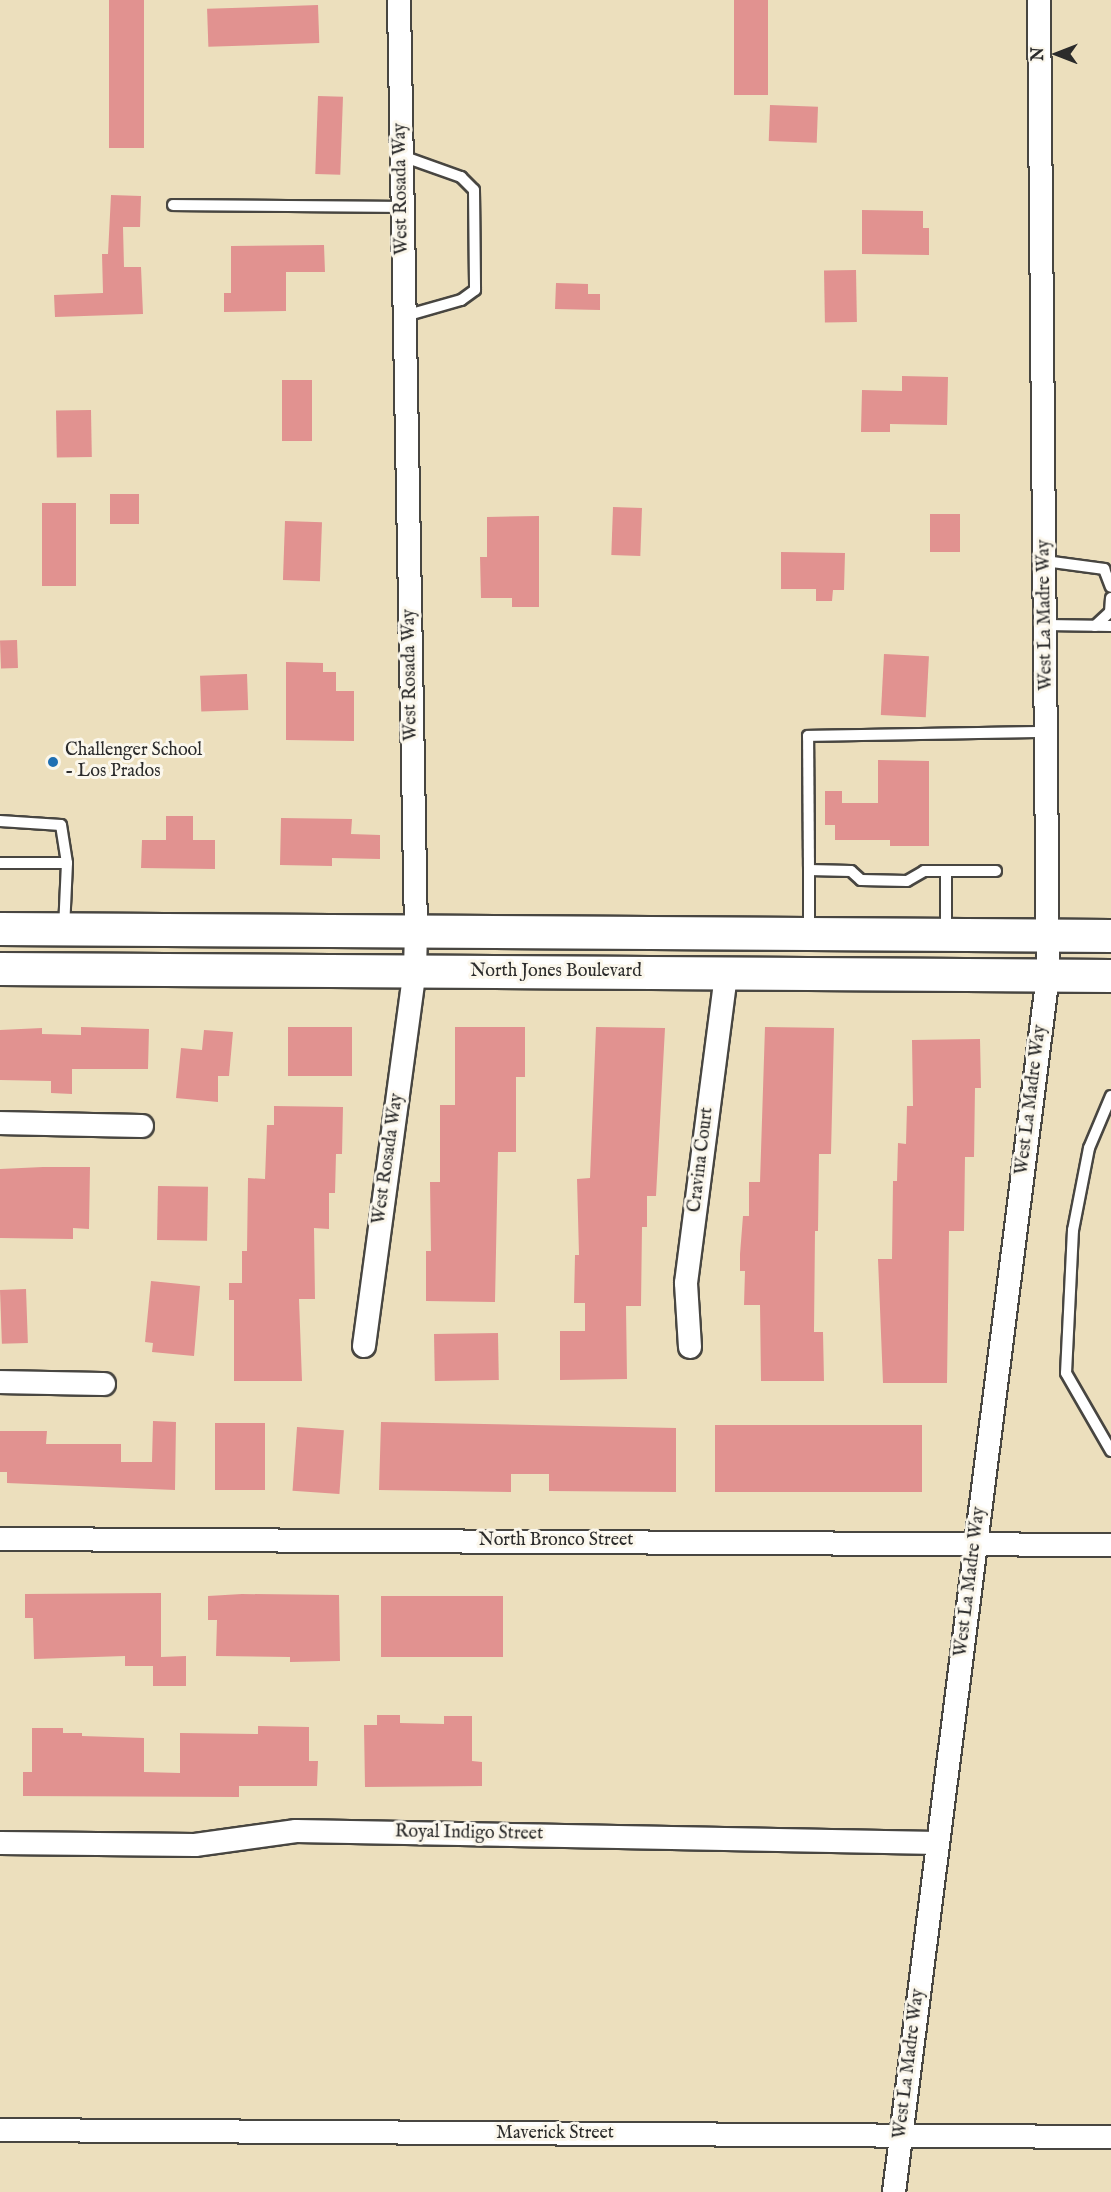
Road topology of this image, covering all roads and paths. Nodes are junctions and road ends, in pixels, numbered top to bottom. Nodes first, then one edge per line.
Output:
1 (399, 0) edge
2 (1039, 0) edge
3 (402, 156) junction
4 (173, 205) dead end
5 (403, 207) junction
6 (405, 316) junction
7 (1045, 561) junction
8 (1111, 586) edge
9 (1111, 598) edge
10 (1046, 625) junction
11 (1095, 626) junction
12 (1111, 626) edge
13 (1047, 732) junction
14 (0, 821) edge
15 (0, 863) edge
16 (67, 863) junction
17 (809, 870) junction
18 (946, 871) junction
19 (996, 871) dead end
20 (0, 929) edge
21 (64, 930) junction
22 (416, 932) junction
23 (809, 934) junction
24 (946, 935) junction
25 (1050, 936) junction
26 (1111, 936) edge
27 (0, 969) edge
28 (415, 971) junction
29 (726, 973) junction
30 (1048, 975) junction
31 (1111, 976) edge
32 (1111, 1096) edge
33 (0, 1123) edge
34 (142, 1126) dead end
35 (363, 1346) dead end
36 (690, 1347) dead end
37 (0, 1382) edge
38 (104, 1384) dead end
39 (1111, 1451) edge
40 (0, 1539) edge
41 (976, 1542) junction
42 (1111, 1545) edge
43 (938, 1843) junction
44 (0, 1844) edge
45 (0, 2130) edge
46 (901, 2137) junction
47 (1111, 2137) edge
48 (894, 2192) edge

1 - 3 street, West Rosada Way
2 - 7 street, West La Madre Way
3 - 5 street, West Rosada Way
3 - 6 lane
4 - 5 lane
5 - 6 street, West Rosada Way
6 - 22 street, West Rosada Way
7 - 8 lane
7 - 10 street, West La Madre Way
9 - 11 lane
10 - 11 lane
10 - 13 street, West La Madre Way
11 - 12 lane
13 - 17 lane
13 - 25 street, West La Madre Way
14 - 16 lane
15 - 16 lane
16 - 21 lane
17 - 18 lane
17 - 23 lane
18 - 19 lane
18 - 24 lane
20 - 21 main road
21 - 22 main road
22 - 23 main road
22 - 28 street, West Rosada Way
23 - 24 main road
24 - 25 main road
25 - 26 main road
25 - 30 street, West La Madre Way
27 - 28 main road, North Jones Boulevard
28 - 29 main road, North Jones Boulevard
28 - 35 street, West Rosada Way
29 - 30 main road, North Jones Boulevard
29 - 36 street, Cravina Court
30 - 31 main road, North Jones Boulevard
30 - 41 street, West La Madre Way
32 - 39 lane
33 - 34 street
37 - 38 street
40 - 41 street, North Bronco Street
41 - 42 street, North Bronco Street
41 - 43 street, West La Madre Way
43 - 44 street, Royal Indigo Street
43 - 46 street, West La Madre Way
45 - 46 street, Maverick Street
46 - 47 street, Maverick Street
46 - 48 street, West La Madre Way

